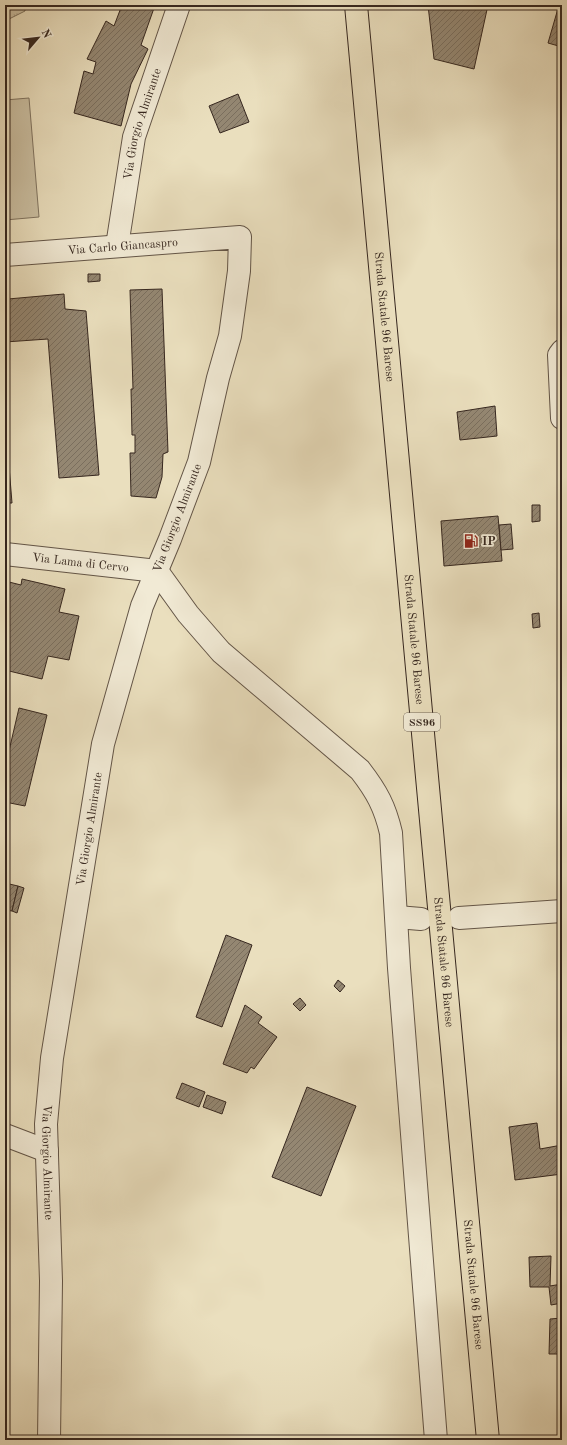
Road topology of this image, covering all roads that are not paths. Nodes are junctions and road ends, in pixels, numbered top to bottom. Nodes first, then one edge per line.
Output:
1 (179, 5) edge
2 (356, 5) edge
3 (240, 237) joint
4 (117, 246) junction
5 (5, 255) edge
6 (562, 350) edge
7 (562, 418) edge
8 (5, 554) edge
9 (157, 571) junction
10 (562, 911) edge
11 (397, 917) junction
12 (459, 918) dead end
13 (421, 919) dead end
14 (5, 1135) edge
15 (47, 1151) junction
16 (49, 1440) edge
17 (436, 1440) edge
18 (488, 1440) edge

1 - 4 street, Via Giorgio Almirante
2 - 18 main road, Strada Statale 96 Barese / SS96
3 - 4 street, Via Carlo Giancaspro
3 - 9 street, Via Giorgio Almirante
4 - 5 street, Via Carlo Giancaspro
6 - 7 street
8 - 9 street, Via Lama di Cervo
9 - 11 street
9 - 15 street, Via Giorgio Almirante
10 - 12 street
11 - 13 street
11 - 17 street
14 - 15 street
15 - 16 street, Via Giorgio Almirante

